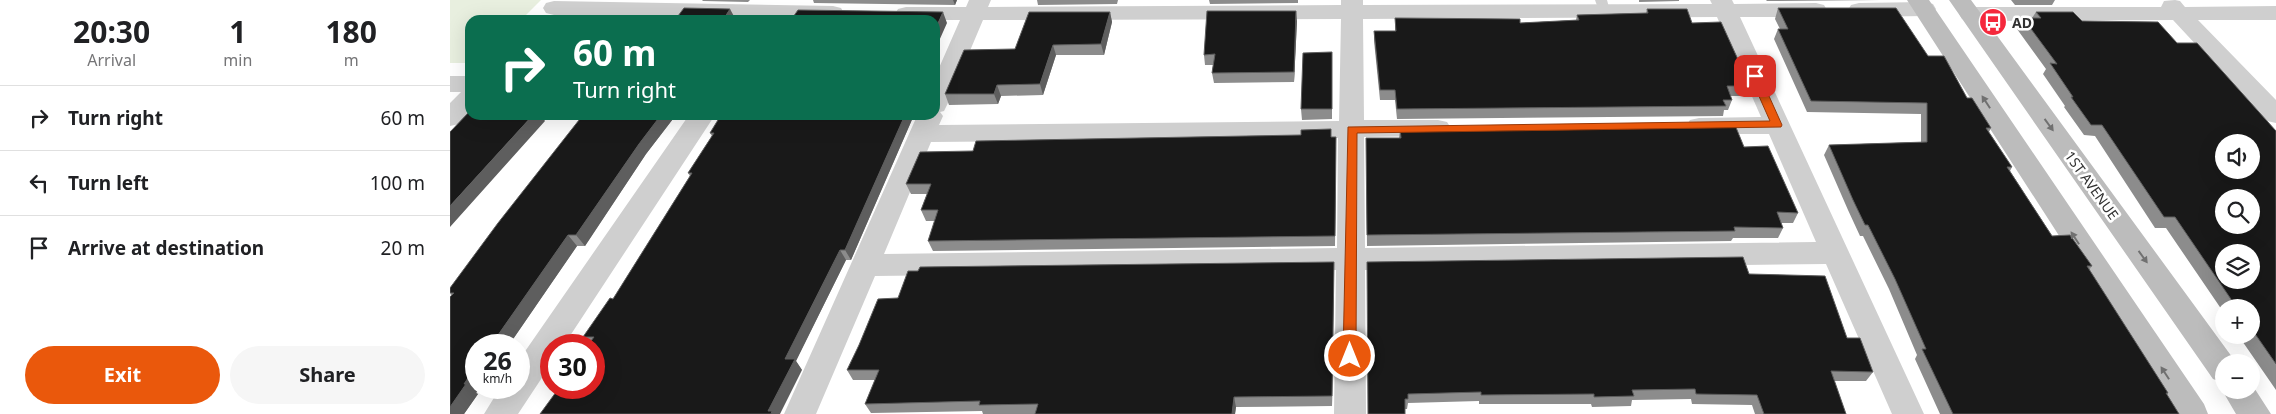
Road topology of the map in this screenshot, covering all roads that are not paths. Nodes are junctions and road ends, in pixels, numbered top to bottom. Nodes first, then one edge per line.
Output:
1 (1724, 5) edge
2 (1922, 5) edge
3 (1352, 6) edge
4 (1602, 6) edge
5 (977, 7) edge
6 (1156, 7) edge
7 (1965, 7) edge
8 (2173, 7) edge
9 (553, 9) edge
10 (773, 11) edge
11 (858, 13) edge
12 (887, 13) edge
13 (2276, 13) edge
14 (450, 84) edge
15 (465, 84) edge
16 (940, 93) edge
17 (465, 102) edge
18 (2276, 115) edge
19 (450, 118) edge
20 (699, 120) edge
21 (927, 125) edge
22 (1777, 125) junction
23 (1678, 126) edge
24 (1460, 128) edge
25 (1351, 129) junction
26 (1835, 253) junction
27 (1350, 259) junction
28 (865, 265) junction
29 (2215, 357) edge
30 (530, 369) edge
31 (510, 399) edge
32 (2244, 399) edge
33 (500, 414) edge
34 (800, 414) edge
35 (1350, 414) edge
36 (1908, 414) edge
37 (2192, 414) edge
38 (2255, 414) edge

1 - 2 street
1 - 4 street
1 - 22 street
37 -> 2 main road
3 - 4 street
3 - 6 street
3 - 25 street
5 - 6 street
5 - 12 street
5 - 16 street
7 - 8 street
7 -> 29 main road, 1ST AVENUE
8 - 13 street
8 - 18 street
9 - 10 street
10 - 11 street
14 - 15 street
17 - 19 street
20 - 30 street
21 - 25 street
21 - 28 street
22 - 23 street
22 - 26 street
24 - 25 street
25 - 27 street
26 - 27 street
26 - 36 street
27 - 28 street
27 - 35 street
28 - 34 street
31 - 33 street
32 - 38 main road

